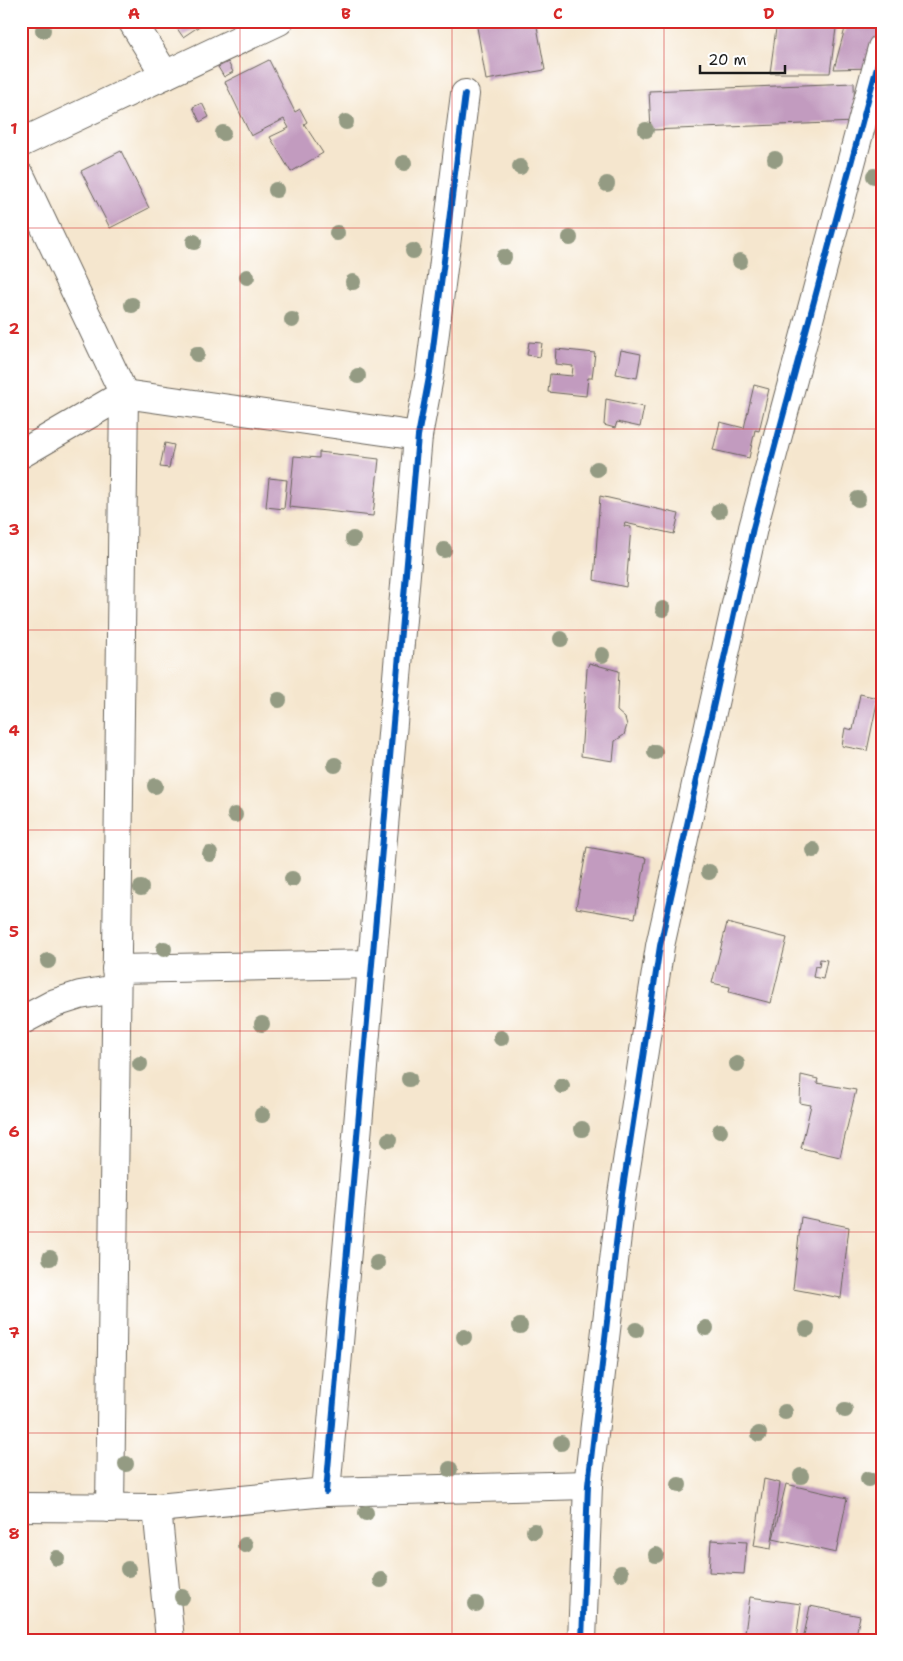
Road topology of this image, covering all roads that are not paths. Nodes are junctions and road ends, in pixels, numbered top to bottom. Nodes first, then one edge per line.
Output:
1 (132, 21) edge
2 (279, 21) edge
3 (882, 48) edge
4 (165, 75) junction
5 (465, 94) dead end
6 (21, 143) edge
7 (21, 178) edge
8 (124, 394) junction
9 (418, 436) junction
10 (21, 454) edge
11 (372, 964) junction
12 (116, 979) junction
13 (21, 1021) edge
14 (588, 1485) junction
15 (326, 1492) junction
16 (21, 1507) edge
17 (110, 1508) junction
18 (157, 1508) junction
19 (170, 1640) edge
20 (582, 1640) edge

1 - 4 street
2 - 4 street
3 - 14 street
4 - 6 street
5 - 9 street
7 - 8 street
8 - 9 street
8 - 10 street
8 - 12 street
9 - 11 street
11 - 12 street
11 - 15 street
12 - 13 street
12 - 17 street
14 - 15 street
14 - 20 street
15 - 18 street
16 - 17 street
17 - 18 street
18 - 19 street

